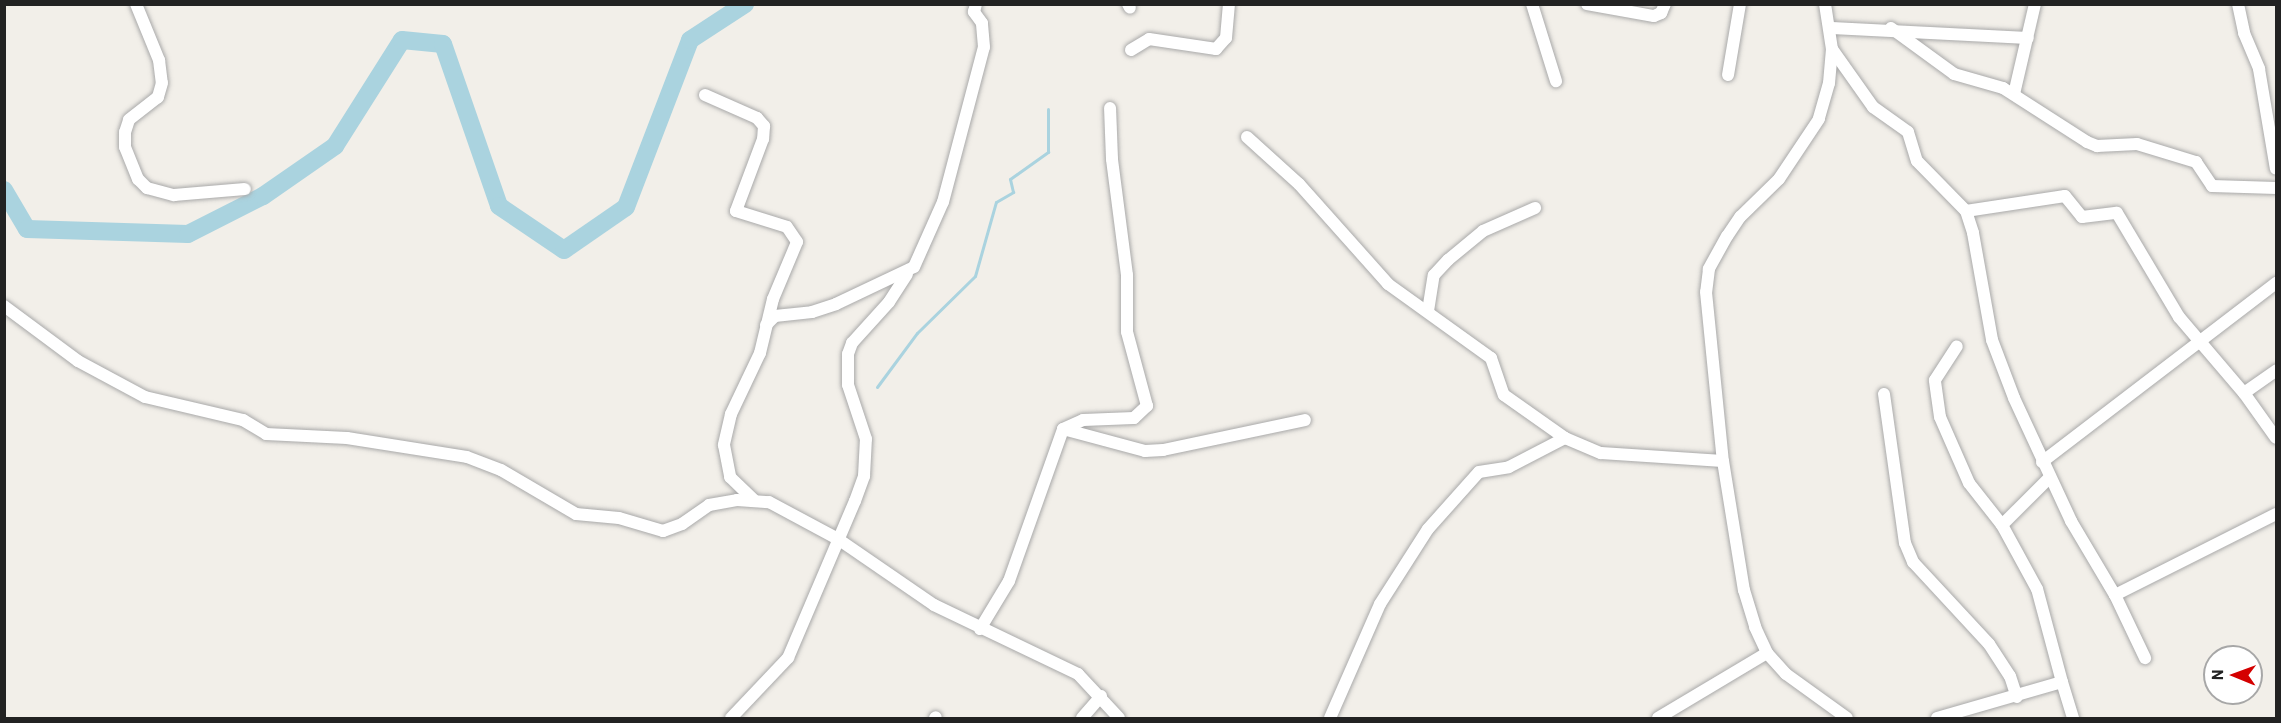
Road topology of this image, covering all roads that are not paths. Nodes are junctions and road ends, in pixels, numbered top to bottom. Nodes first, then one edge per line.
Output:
1 (136, 4) edge
2 (976, 4) edge
3 (1229, 4) edge
4 (1532, 4) edge
5 (1587, 4) edge
6 (1665, 4) edge
7 (1740, 4) edge
8 (1825, 4) edge
9 (2035, 4) edge
10 (2238, 4) edge
11 (1832, 28) junction
12 (1891, 28) junction
13 (2028, 38) junction
14 (1832, 49) junction
15 (1131, 50) dead end
16 (1728, 75) dead end
17 (1556, 81) dead end
18 (705, 94) dead end
19 (2014, 94) junction
20 (1110, 108) dead end
21 (1247, 137) dead end
22 (2277, 169) edge
23 (2277, 188) edge
24 (244, 189) dead end
25 (1535, 208) dead end
26 (1966, 211) junction
27 (907, 274) junction
28 (2277, 283) edge
29 (4, 306) edge
30 (1428, 311) junction
31 (765, 326) junction
32 (2198, 341) junction
33 (1957, 346) dead end
34 (2277, 371) edge
35 (2244, 393) junction
36 (1884, 394) dead end
37 (1305, 420) dead end
38 (1064, 429) junction
39 (1565, 438) junction
40 (2277, 438) edge
41 (1723, 461) junction
42 (2042, 462) junction
43 (2050, 477) junction
44 (754, 500) junction
45 (2277, 514) edge
46 (2002, 525) junction
47 (838, 539) junction
48 (2115, 595) junction
49 (980, 629) junction
50 (1767, 653) junction
51 (2145, 658) dead end
52 (2062, 682) junction
53 (1101, 696) junction
54 (2017, 697) junction
55 (731, 718) edge
56 (1082, 718) edge
57 (1119, 718) edge
58 (1330, 718) edge
59 (1658, 718) edge
60 (1847, 718) edge
61 (1937, 718) edge
62 (2073, 718) edge

1 - 24 street
2 - 27 street
3 - 15 street
4 - 17 street
5 - 6 street
7 - 16 street
8 - 11 street
9 - 13 street
10 - 22 street
11 - 12 street
11 - 14 street
12 - 13 street
12 - 19 street
13 - 19 street
14 - 26 street
14 - 41 street
18 - 31 street
19 - 23 street
20 - 38 street
21 - 30 street
25 - 30 street
26 - 32 street
26 - 42 street
27 - 31 street
27 - 47 street
28 - 32 street
29 - 44 street
30 - 39 street
31 - 44 street
32 - 35 street
32 - 42 street
33 - 46 street
34 - 35 street
35 - 40 street
36 - 54 street
37 - 38 street
38 - 49 street
39 - 41 street
39 - 58 street
41 - 50 street
42 - 43 street
43 - 46 street
43 - 48 street
44 - 47 street
45 - 48 street
46 - 52 street
47 - 49 street
47 - 55 street
48 - 51 street
49 - 53 street
50 - 59 street
50 - 60 street
52 - 54 street
52 - 62 street
53 - 56 street
53 - 57 street
54 - 61 street

